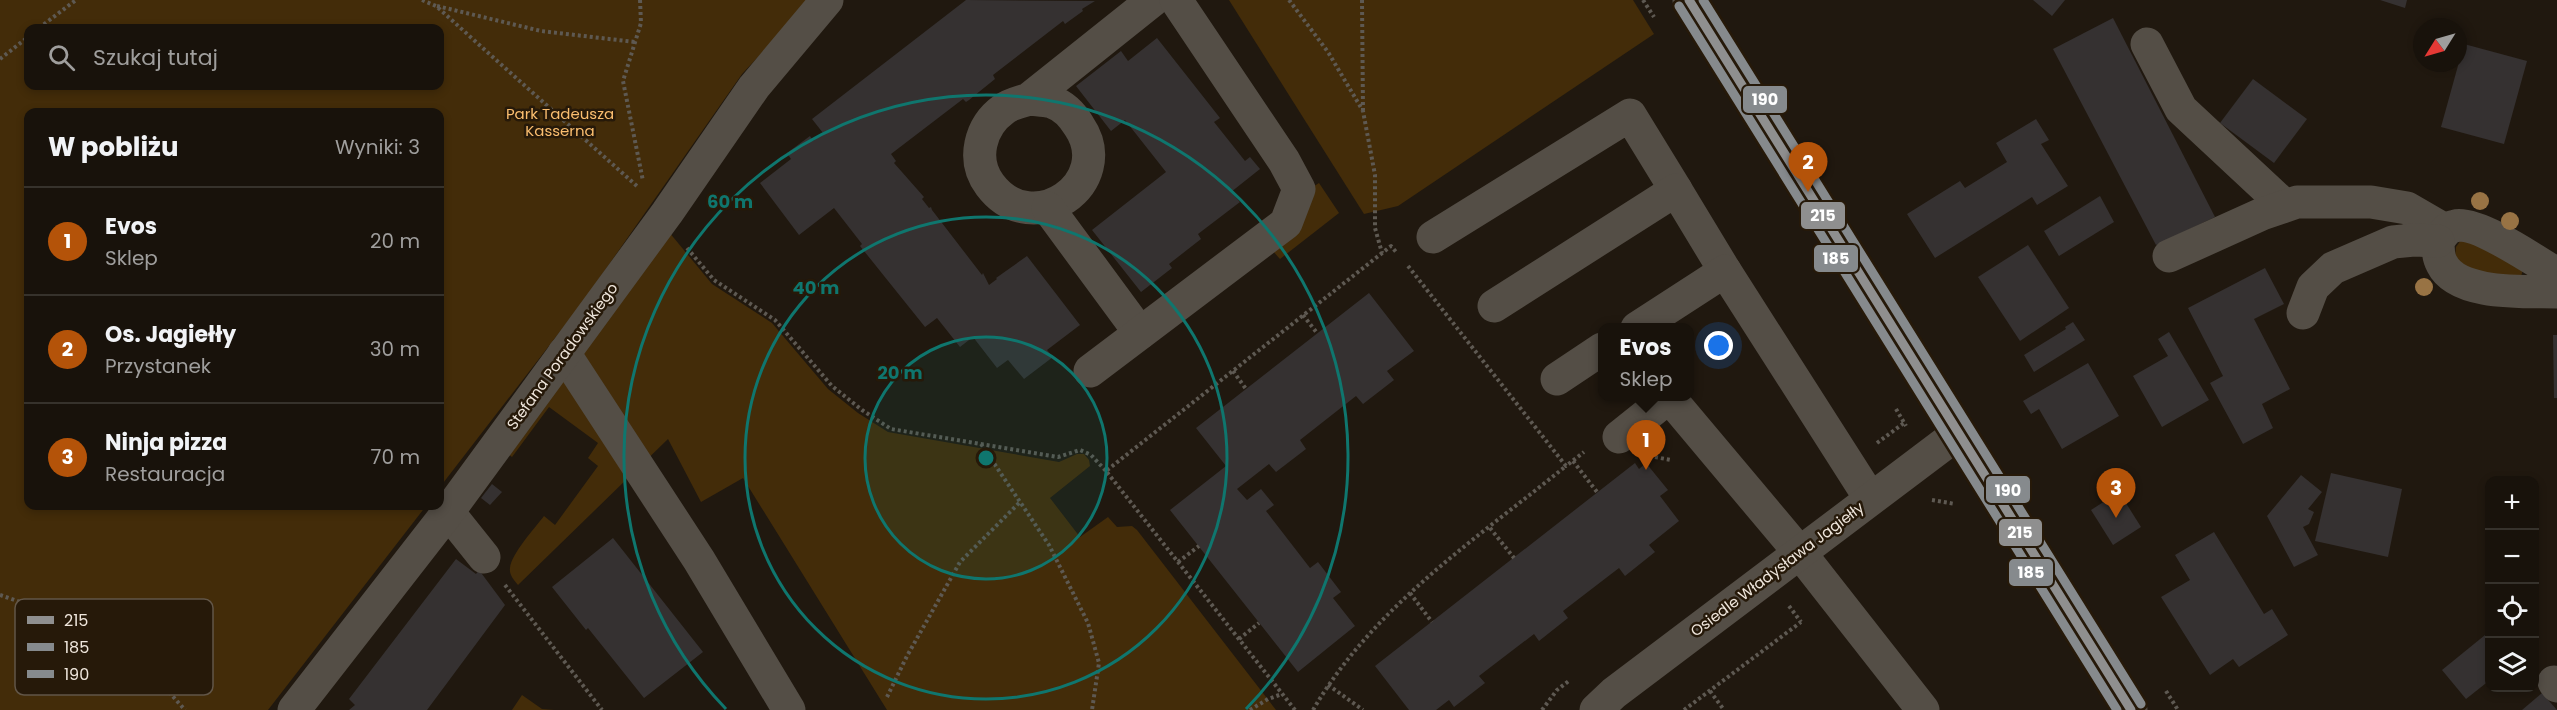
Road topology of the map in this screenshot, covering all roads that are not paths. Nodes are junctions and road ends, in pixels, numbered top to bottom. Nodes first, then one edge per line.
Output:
1 (827, 0) edge
2 (1153, 0) edge
3 (1176, 0) edge
4 (1689, 0) edge
5 (2147, 44) dead end
6 (1029, 99) junction
7 (1676, 190) junction
8 (2284, 205) junction
9 (1048, 208) junction
10 (2442, 236) junction
11 (1433, 237) dead end
12 (2169, 256) dead end
13 (1725, 271) junction
14 (2557, 274) edge
15 (2557, 292) edge
16 (1494, 306) dead end
17 (2303, 313) dead end
18 (1643, 323) edge
19 (1140, 333) junction
20 (564, 353) junction
21 (1598, 353) edge
22 (1090, 370) dead end
23 (1557, 379) dead end
24 (1664, 401) edge
25 (1672, 401) edge
26 (1959, 432) junction
27 (1619, 437) road end
28 (1870, 498) junction
29 (448, 512) junction
30 (1800, 553) junction
31 (484, 557) road end
32 (294, 710) edge
33 (789, 710) edge
34 (1596, 710) edge
35 (1923, 710) edge
36 (2131, 710) edge

1 - 20 street, Stefana Poradowskiego
2 - 6 street
3 - 19 street
4 - 26 street
5 - 8 street
6 - 9 street
6 - 9 street
7 - 11 street
7 - 13 street
7 - 16 street
8 - 10 street
8 - 12 street
9 - 19 street
10 - 14 street
10 - 15 street
10 - 17 street
13 - 18 street
13 - 28 street
19 - 22 street
20 - 29 street, Stefana Poradowskiego
20 - 33 street
21 - 23 street
24 - 27 street
25 - 30 street
26 - 28 street, Osiedle Władysława Jagiełły
26 - 36 street
28 - 30 street, Osiedle Władysława Jagiełły
29 - 31 street
29 - 32 street, Stefana Poradowskiego
30 - 34 street, Osiedle Władysława Jagiełły
30 - 35 street

